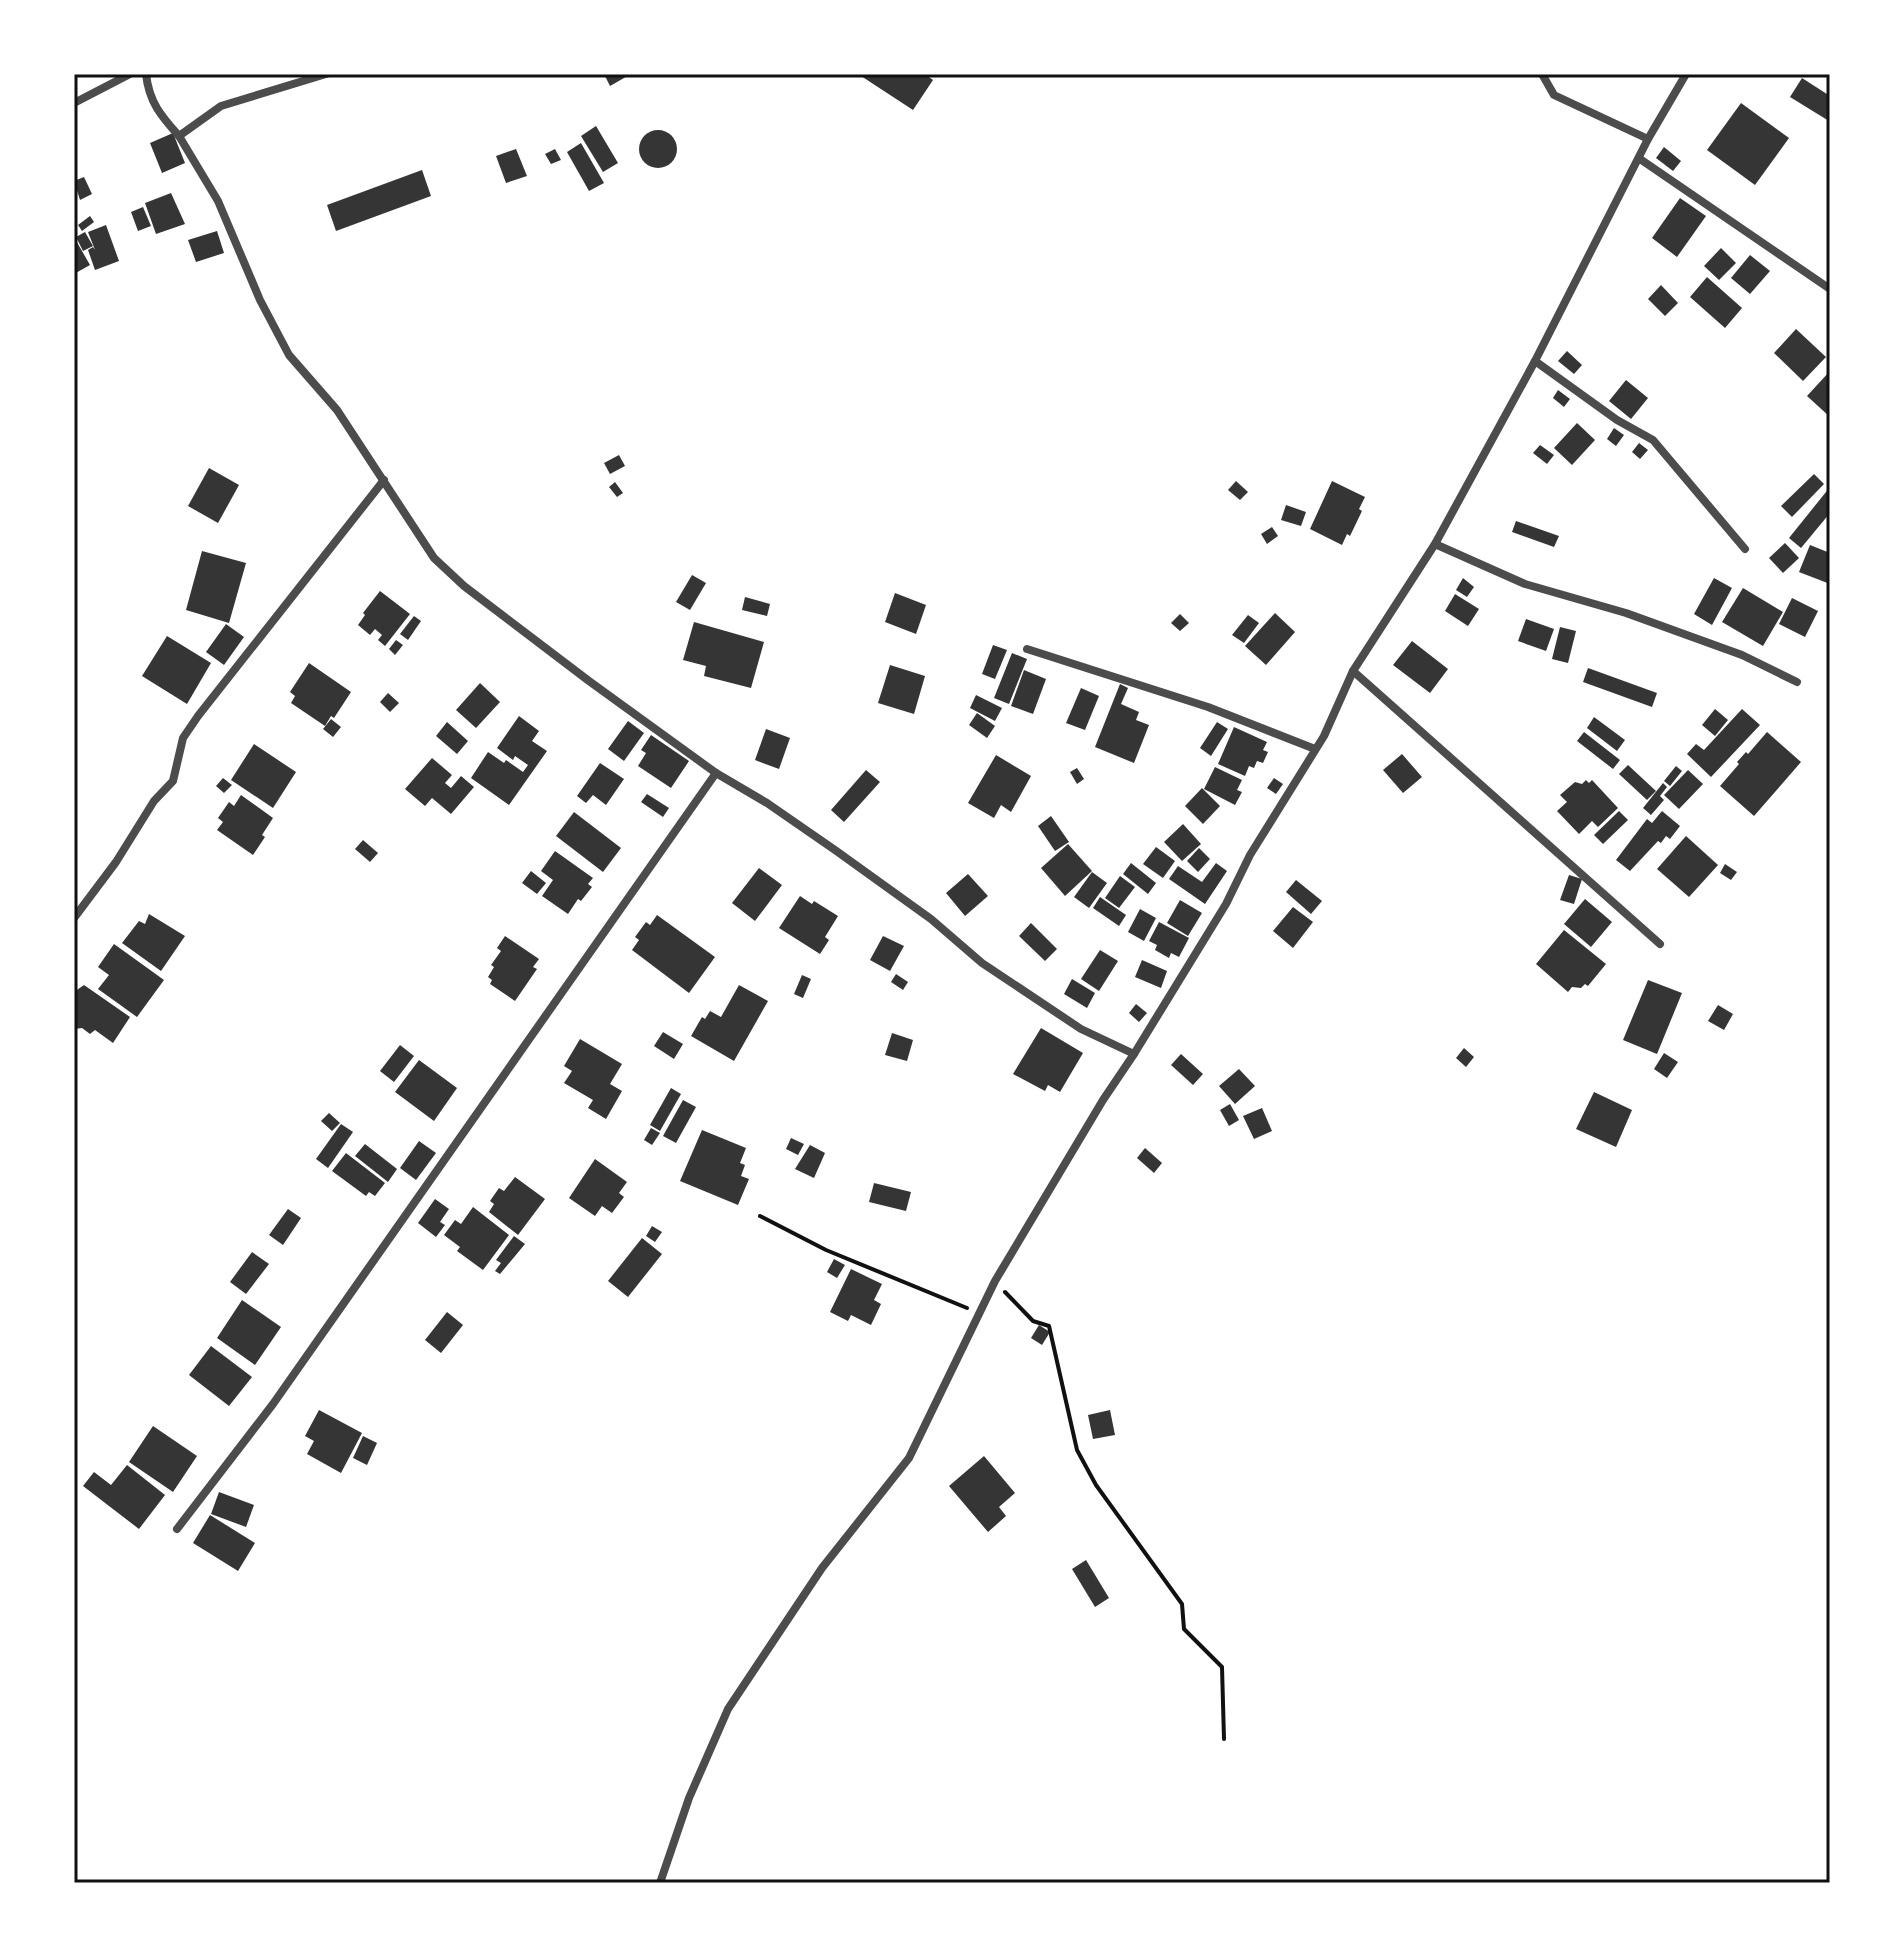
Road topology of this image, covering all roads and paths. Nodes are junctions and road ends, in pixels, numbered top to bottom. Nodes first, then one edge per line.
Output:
1 (130, 74) edge
2 (144, 74) edge
3 (326, 74) edge
4 (1542, 74) edge
5 (1686, 74) edge
6 (74, 103) edge
7 (179, 136) junction
8 (1648, 139) junction
9 (1640, 159) junction
10 (1830, 289) edge
11 (1535, 361) junction
12 (384, 480) junction
13 (1435, 544) junction
14 (1745, 549) dead end
15 (1027, 649) dead end
16 (1353, 671) junction
17 (1797, 682) dead end
18 (1315, 749) junction
19 (716, 773) junction
20 (74, 918) edge
21 (1660, 944) dead end
22 (1134, 1054) junction
23 (760, 1216) dead end
24 (995, 1281) junction
25 (980, 1314) junction
26 (177, 1529) dead end
27 (1224, 1739) dead end
28 (660, 1883) edge

1 - 6 street
2 - 7 street
3 - 7 street
4 - 8 street
5 - 8 street
7 - 12 street
8 - 9 street
9 - 10 street
9 - 11 street
11 - 13 street
11 - 14 street
12 - 19 street
12 - 20 street
13 - 16 street
13 - 17 street
15 - 18 street
16 - 18 street
16 - 21 street
18 - 22 street
19 - 22 street
19 - 26 street
22 - 24 street
23 - 25 path
24 - 25 street
24 - 27 path
25 - 28 street

